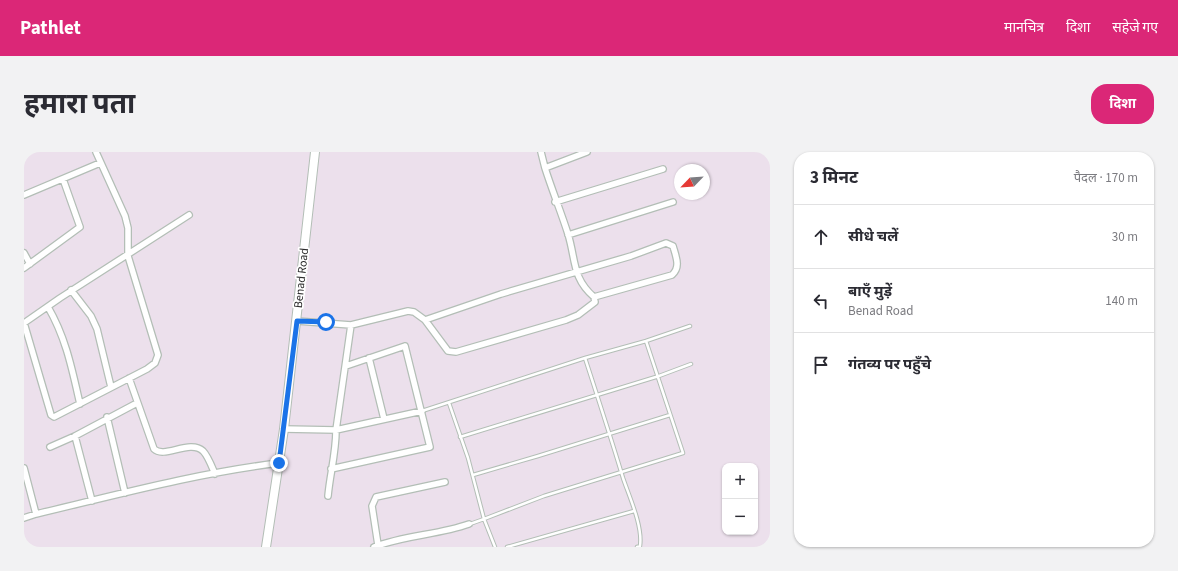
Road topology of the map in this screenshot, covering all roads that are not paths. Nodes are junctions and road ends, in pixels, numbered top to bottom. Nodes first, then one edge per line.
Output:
1 (96, 152) edge
2 (315, 152) edge
3 (541, 152) edge
4 (587, 152) edge
5 (100, 163) junction
6 (545, 168) junction
7 (662, 169) dead end
8 (63, 179) junction
9 (24, 195) edge
10 (555, 202) junction
11 (673, 202) dead end
12 (189, 215) dead end
13 (568, 235) junction
14 (24, 253) edge
15 (128, 256) junction
16 (30, 264) junction
17 (24, 268) edge
18 (576, 272) junction
19 (72, 290) junction
20 (594, 297) junction
21 (48, 307) junction
22 (425, 320) junction
23 (297, 321) junction
24 (24, 323) edge
25 (351, 326) junction
26 (690, 326) dead end
27 (646, 341) junction
28 (369, 358) junction
29 (585, 358) junction
30 (691, 364) dead end
31 (346, 366) junction
32 (659, 376) junction
33 (129, 378) junction
34 (111, 387) junction
35 (597, 395) junction
36 (137, 403) junction
37 (449, 403) junction
38 (80, 404) junction
39 (422, 411) junction
40 (670, 415) junction
41 (107, 417) junction
42 (384, 419) junction
43 (284, 429) junction
44 (336, 430) junction
45 (610, 432) junction
46 (75, 436) junction
47 (460, 437) junction
48 (50, 447) dead end
49 (279, 463) junction
50 (24, 468) edge
51 (331, 469) junction
52 (622, 472) junction
53 (215, 474) junction
54 (473, 474) junction
55 (446, 482) dead end
56 (125, 492) junction
57 (328, 496) dead end
58 (92, 500) junction
59 (634, 511) junction
60 (36, 514) junction
61 (24, 518) edge
62 (484, 519) junction
63 (469, 524) joint
64 (376, 546) edge
65 (266, 547) edge
66 (495, 547) edge
67 (507, 547) edge
68 (637, 547) edge

1 - 5 street
2 - 23 main road, Benad Road
3 - 6 street
4 - 6 street
5 - 8 street
5 - 15 street
6 - 10 street
7 - 10 street
8 - 9 street
8 - 16 street
10 - 13 street
11 - 13 street
12 - 15 street
13 - 18 street
14 - 16 street
15 - 19 street
15 - 33 street
16 - 17 street
18 - 20 street
18 - 20 street
18 - 22 street
19 - 21 street
19 - 34 street
20 - 22 street
21 - 24 street
21 - 38 street
22 - 25 street
23 - 25 street
23 - 43 main road, Benad Road
24 - 38 street
25 - 31 street
26 - 27 lane
27 - 29 lane
27 - 32 lane
28 - 31 street
28 - 39 street
28 - 42 street
29 - 35 lane
29 - 37 lane
30 - 32 lane
31 - 44 street
32 - 35 lane
32 - 40 lane
33 - 34 street
33 - 36 street
34 - 38 street
35 - 45 lane
35 - 47 lane
36 - 41 street
36 - 53 street
37 - 39 lane
37 - 47 lane
39 - 42 street
39 - 51 street
40 - 45 lane
40 - 52 lane
41 - 46 street
41 - 56 street
42 - 44 street
43 - 44 street
43 - 49 main road, Benad Road
44 - 51 street
45 - 52 lane
45 - 54 lane
46 - 48 street
46 - 58 street
47 - 54 lane
49 - 53 street
49 - 65 main road, Benad Road
50 - 60 street
51 - 57 street
52 - 59 lane
52 - 62 lane
53 - 56 street
54 - 62 lane
55 - 64 street
56 - 58 street
58 - 60 street
59 - 67 lane
59 - 68 lane
60 - 61 street
62 - 63 lane
62 - 66 lane
63 - 64 street

